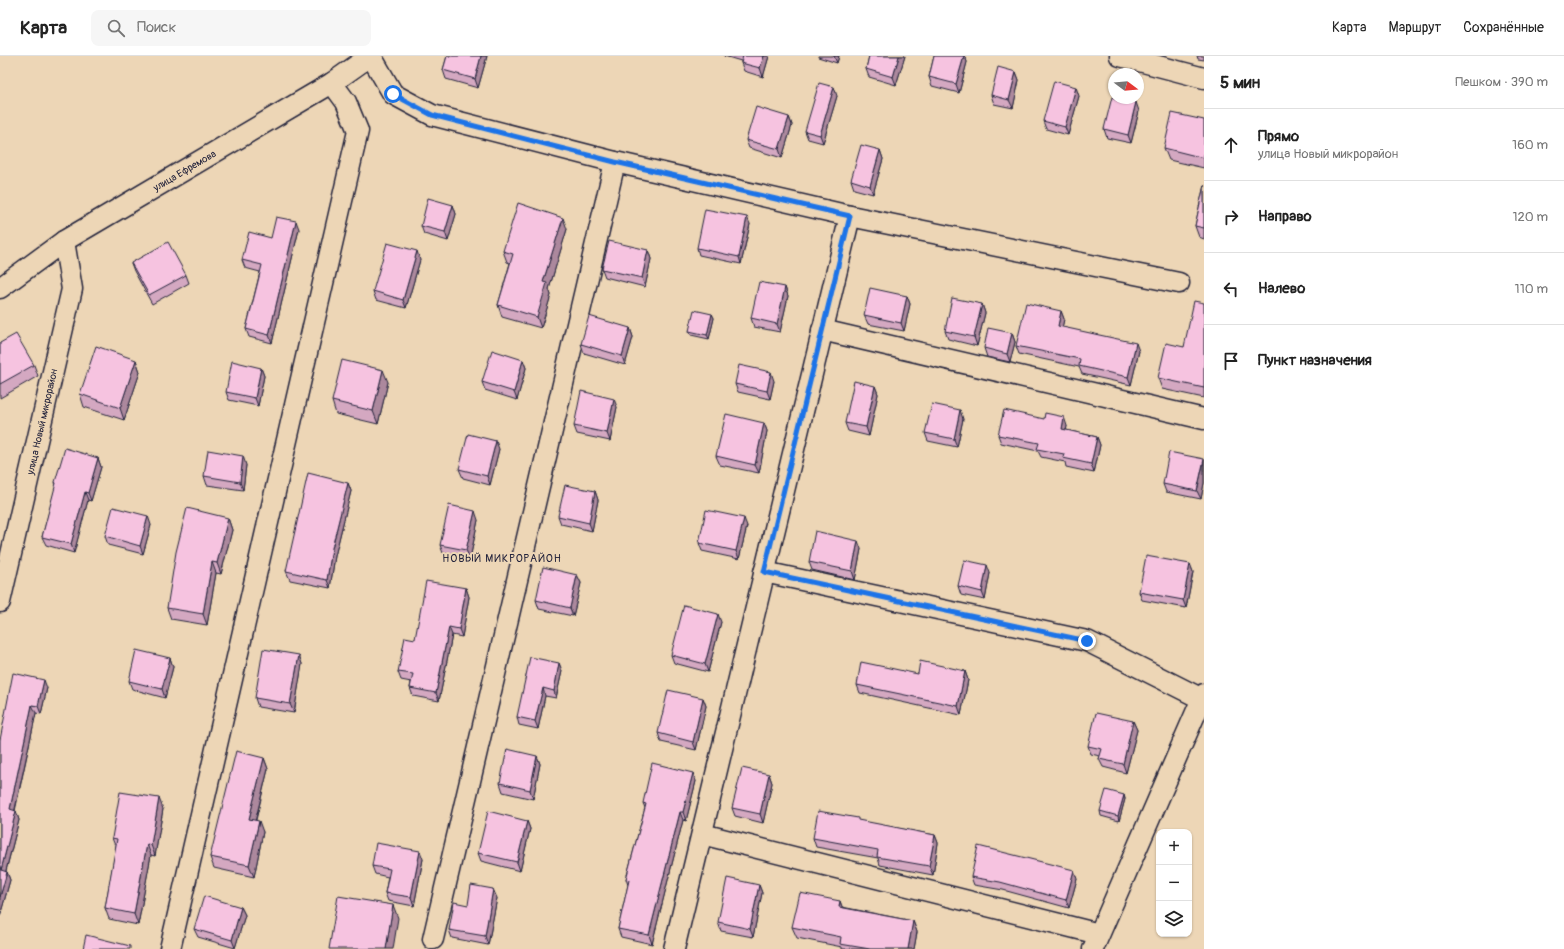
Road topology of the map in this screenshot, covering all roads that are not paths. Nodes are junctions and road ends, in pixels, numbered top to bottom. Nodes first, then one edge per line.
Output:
1 (371, 56) edge
2 (1120, 56) edge
3 (1204, 78) edge
4 (332, 83) junction
5 (615, 162) junction
6 (850, 216) junction
7 (64, 241) junction
8 (1179, 283) dead end
9 (0, 288) edge
10 (822, 330) junction
11 (1204, 419) edge
12 (764, 572) junction
13 (0, 602) edge
14 (1203, 697) edge
15 (702, 834) junction
16 (432, 939) dead end
17 (1096, 941) edge
18 (170, 949) edge
19 (674, 949) edge

1 - 4 street, улица Ефремова
1 - 5 street
2 - 3 street
4 - 7 street, улица Ефремова
4 - 18 street
5 - 6 street
5 - 16 street
6 - 8 street
6 - 10 street
7 - 9 street, улица Ефремова
7 - 13 street, улица Новый микрорайон
10 - 11 street
10 - 12 street
12 - 14 street
12 - 15 street
14 - 17 street
15 - 17 street
15 - 19 street

